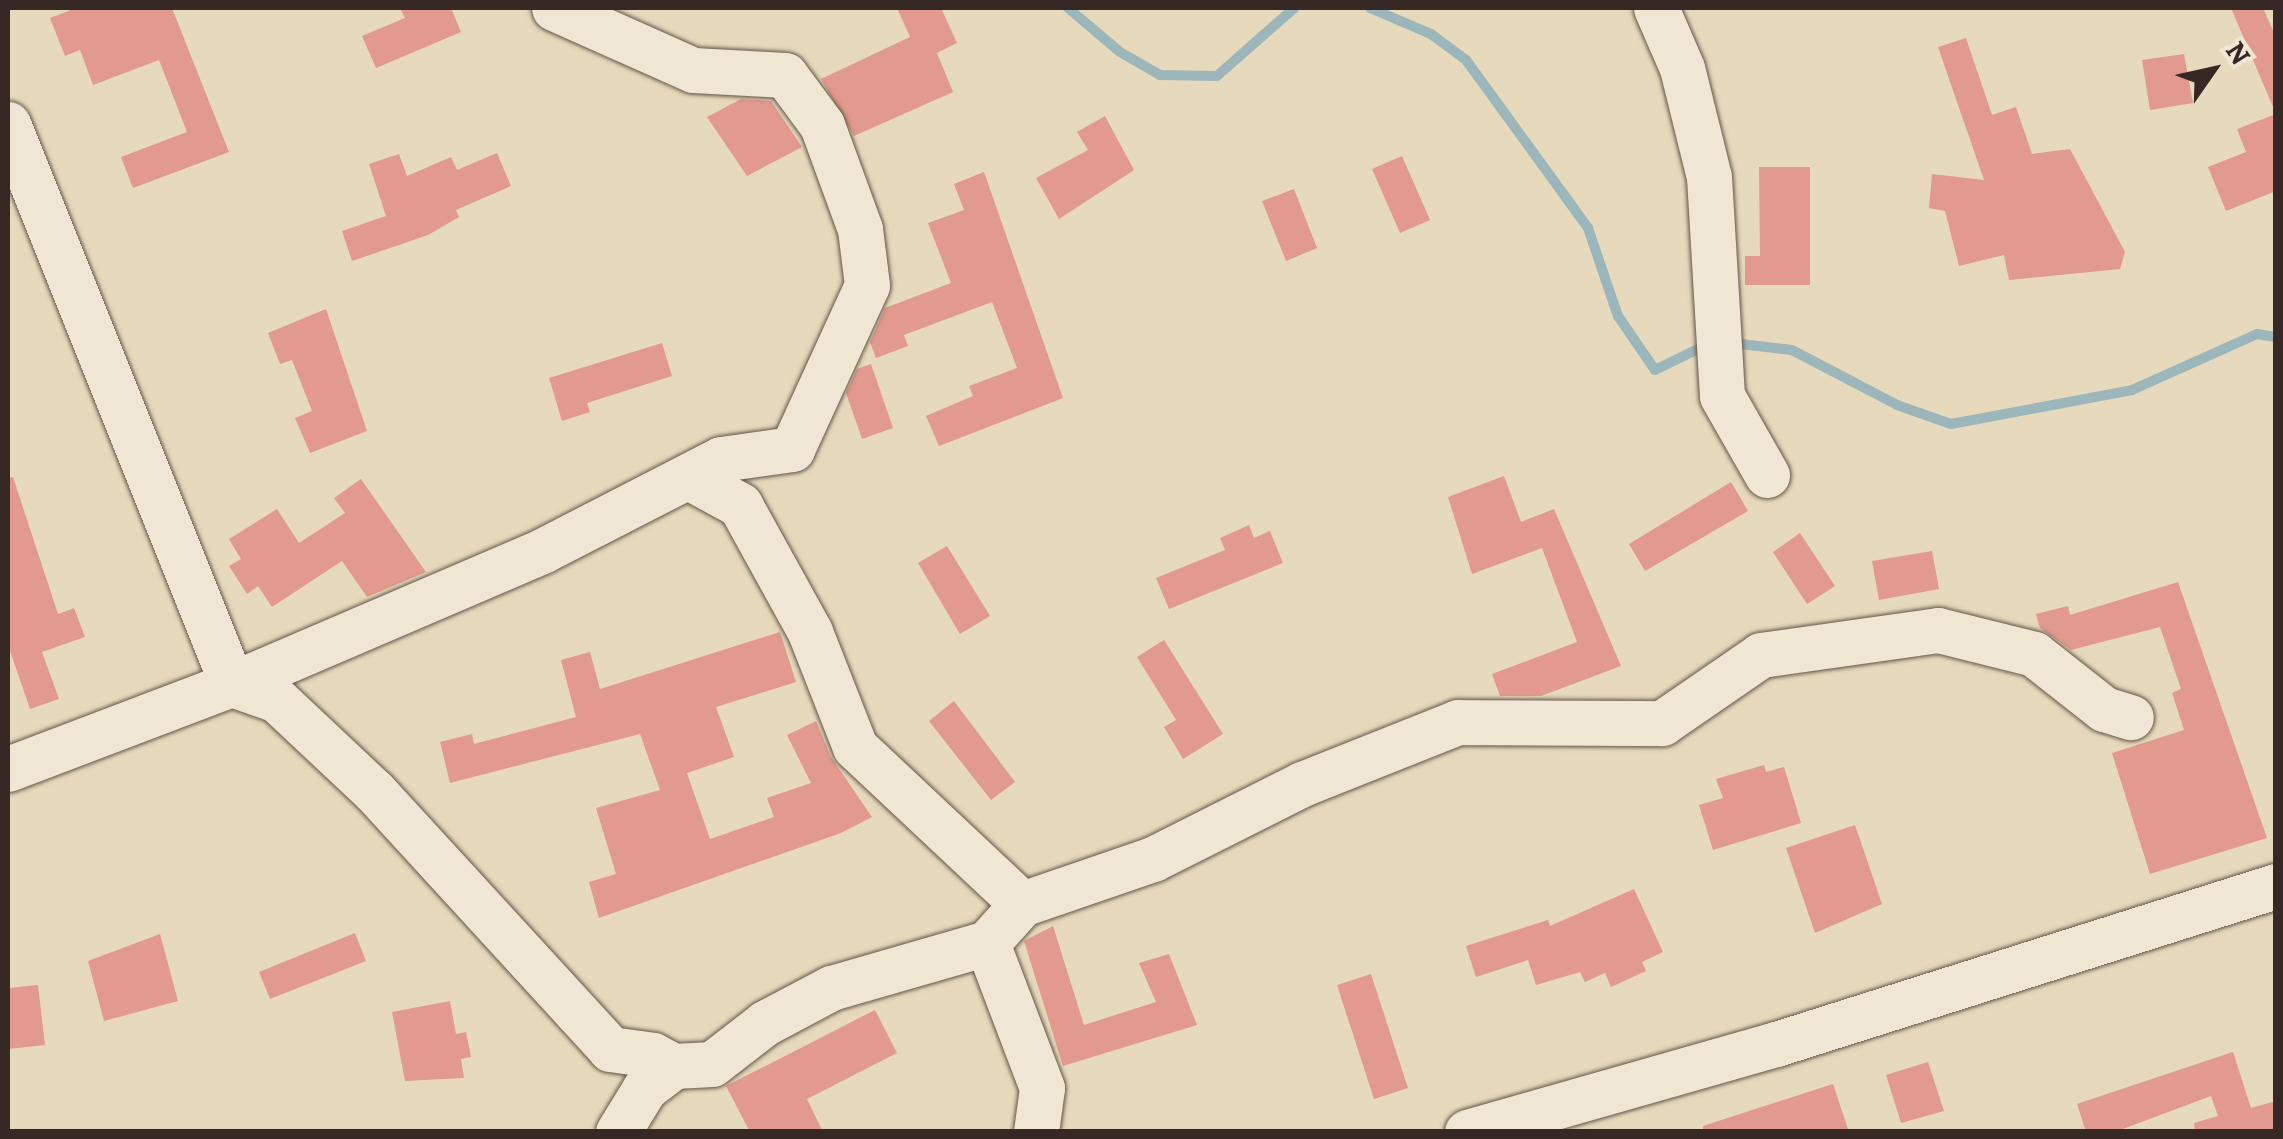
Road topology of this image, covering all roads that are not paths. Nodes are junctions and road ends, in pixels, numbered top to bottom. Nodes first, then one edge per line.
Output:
1 (554, 8) edge
2 (1656, 8) edge
3 (8, 124) edge
4 (1767, 475) dead end
5 (692, 479) junction
6 (232, 684) junction
7 (2131, 717) dead end
8 (8, 769) edge
9 (2276, 886) edge
10 (1022, 904) junction
11 (988, 944) junction
12 (610, 1049) junction
13 (659, 1077) junction
14 (608, 1132) edge
15 (618, 1132) edge
16 (1036, 1132) edge
17 (1467, 1132) edge

1 - 5 street
2 - 4 street
3 - 6 street
5 - 6 street
5 - 10 street
6 - 8 street
6 - 12 street
7 - 10 street
9 - 17 street
10 - 11 street
11 - 13 street
11 - 16 street
12 - 13 street
12 - 14 street
13 - 15 street

